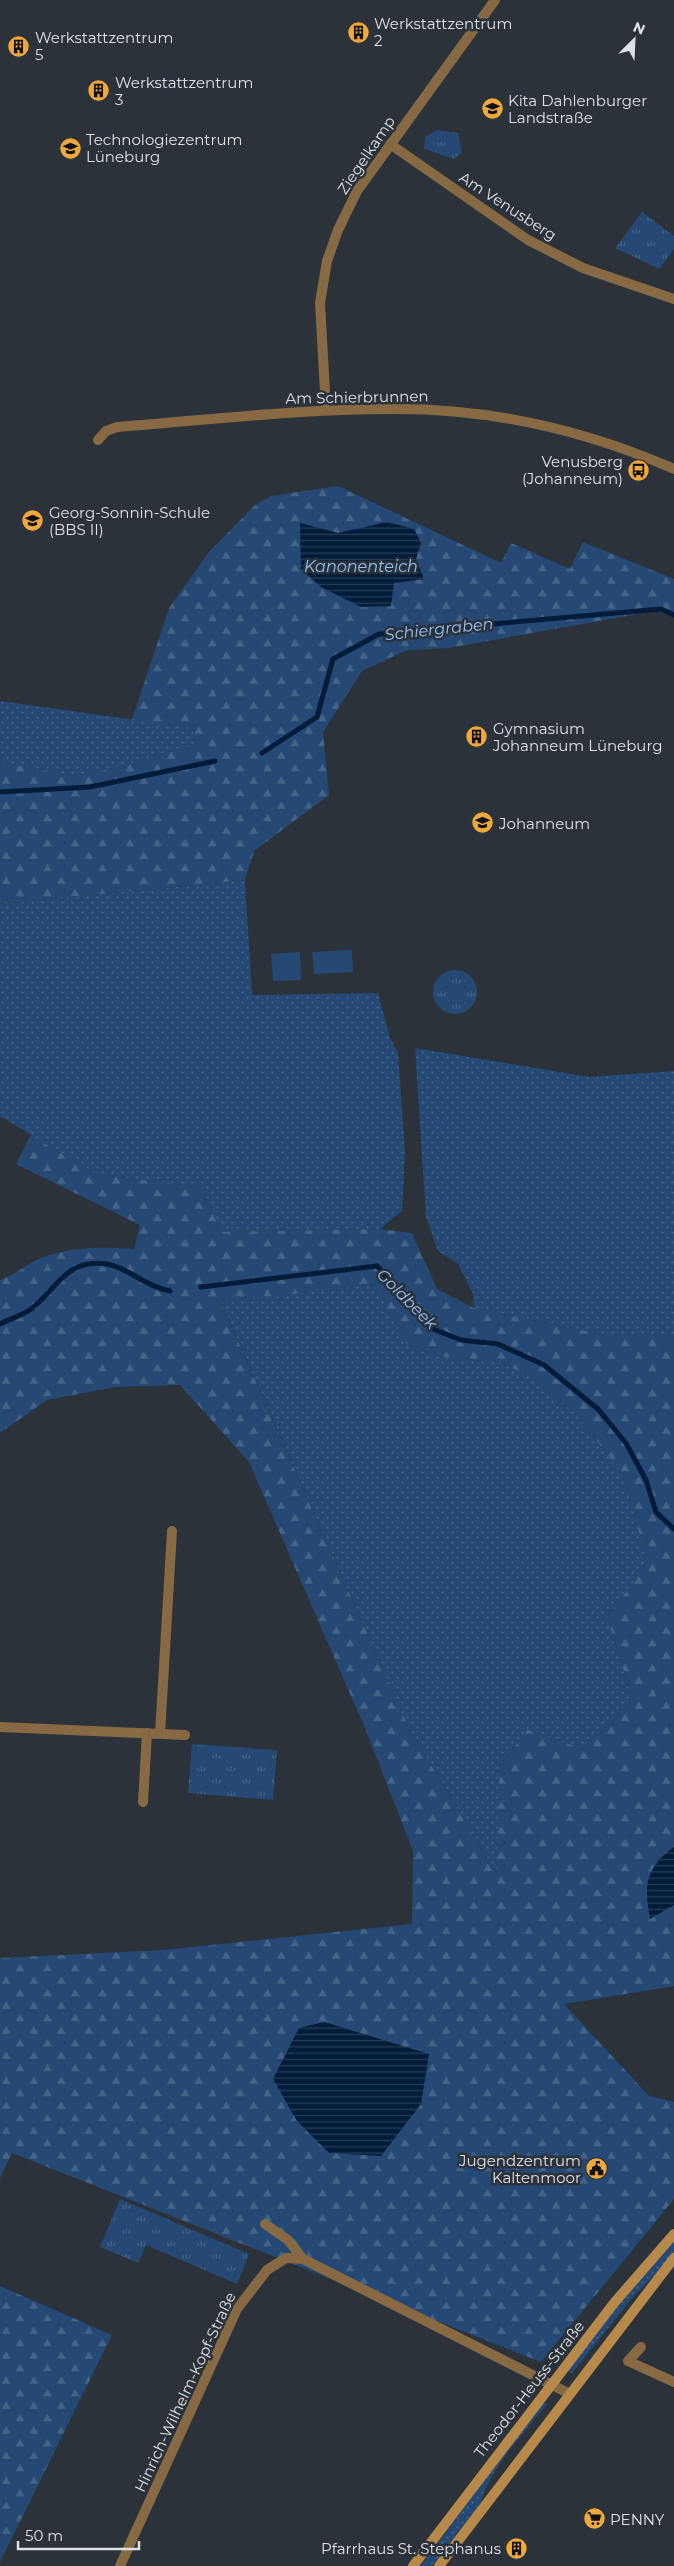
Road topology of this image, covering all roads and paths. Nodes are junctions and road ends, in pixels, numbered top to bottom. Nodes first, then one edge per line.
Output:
1 (495, 0) edge
2 (390, 144) junction
3 (674, 299) edge
4 (326, 410) junction
5 (98, 440) dead end
6 (674, 469) edge
7 (172, 1531) dead end
8 (0, 1727) edge
9 (147, 1733) junction
10 (160, 1734) junction
11 (185, 1735) dead end
12 (143, 1802) dead end
13 (265, 2224) dead end
14 (674, 2234) edge
15 (674, 2258) edge
16 (303, 2259) junction
17 (641, 2347) dead end
18 (674, 2382) edge
19 (551, 2385) junction
20 (570, 2394) junction
21 (120, 2566) edge
22 (413, 2566) edge
23 (439, 2566) edge

1 - 2 street, Ziegelkamp
2 - 3 street, Am Venusberg
2 - 4 street, Ziegelkamp
4 - 5 street, Am Schierbrunnen
4 - 6 street, Am Schierbrunnen
7 - 10 street
8 - 9 street
9 - 10 street
9 - 12 street
10 - 11 street
13 - 16 street
14 - 19 main road, Theodor-Heuss-Straße
15 - 20 main road
16 - 19 street
16 - 21 street, Hinrich-Wilhelm-Kopf-Straße
17 - 18 street
19 - 20 street
19 - 22 main road, Theodor-Heuss-Straße
20 - 23 main road

